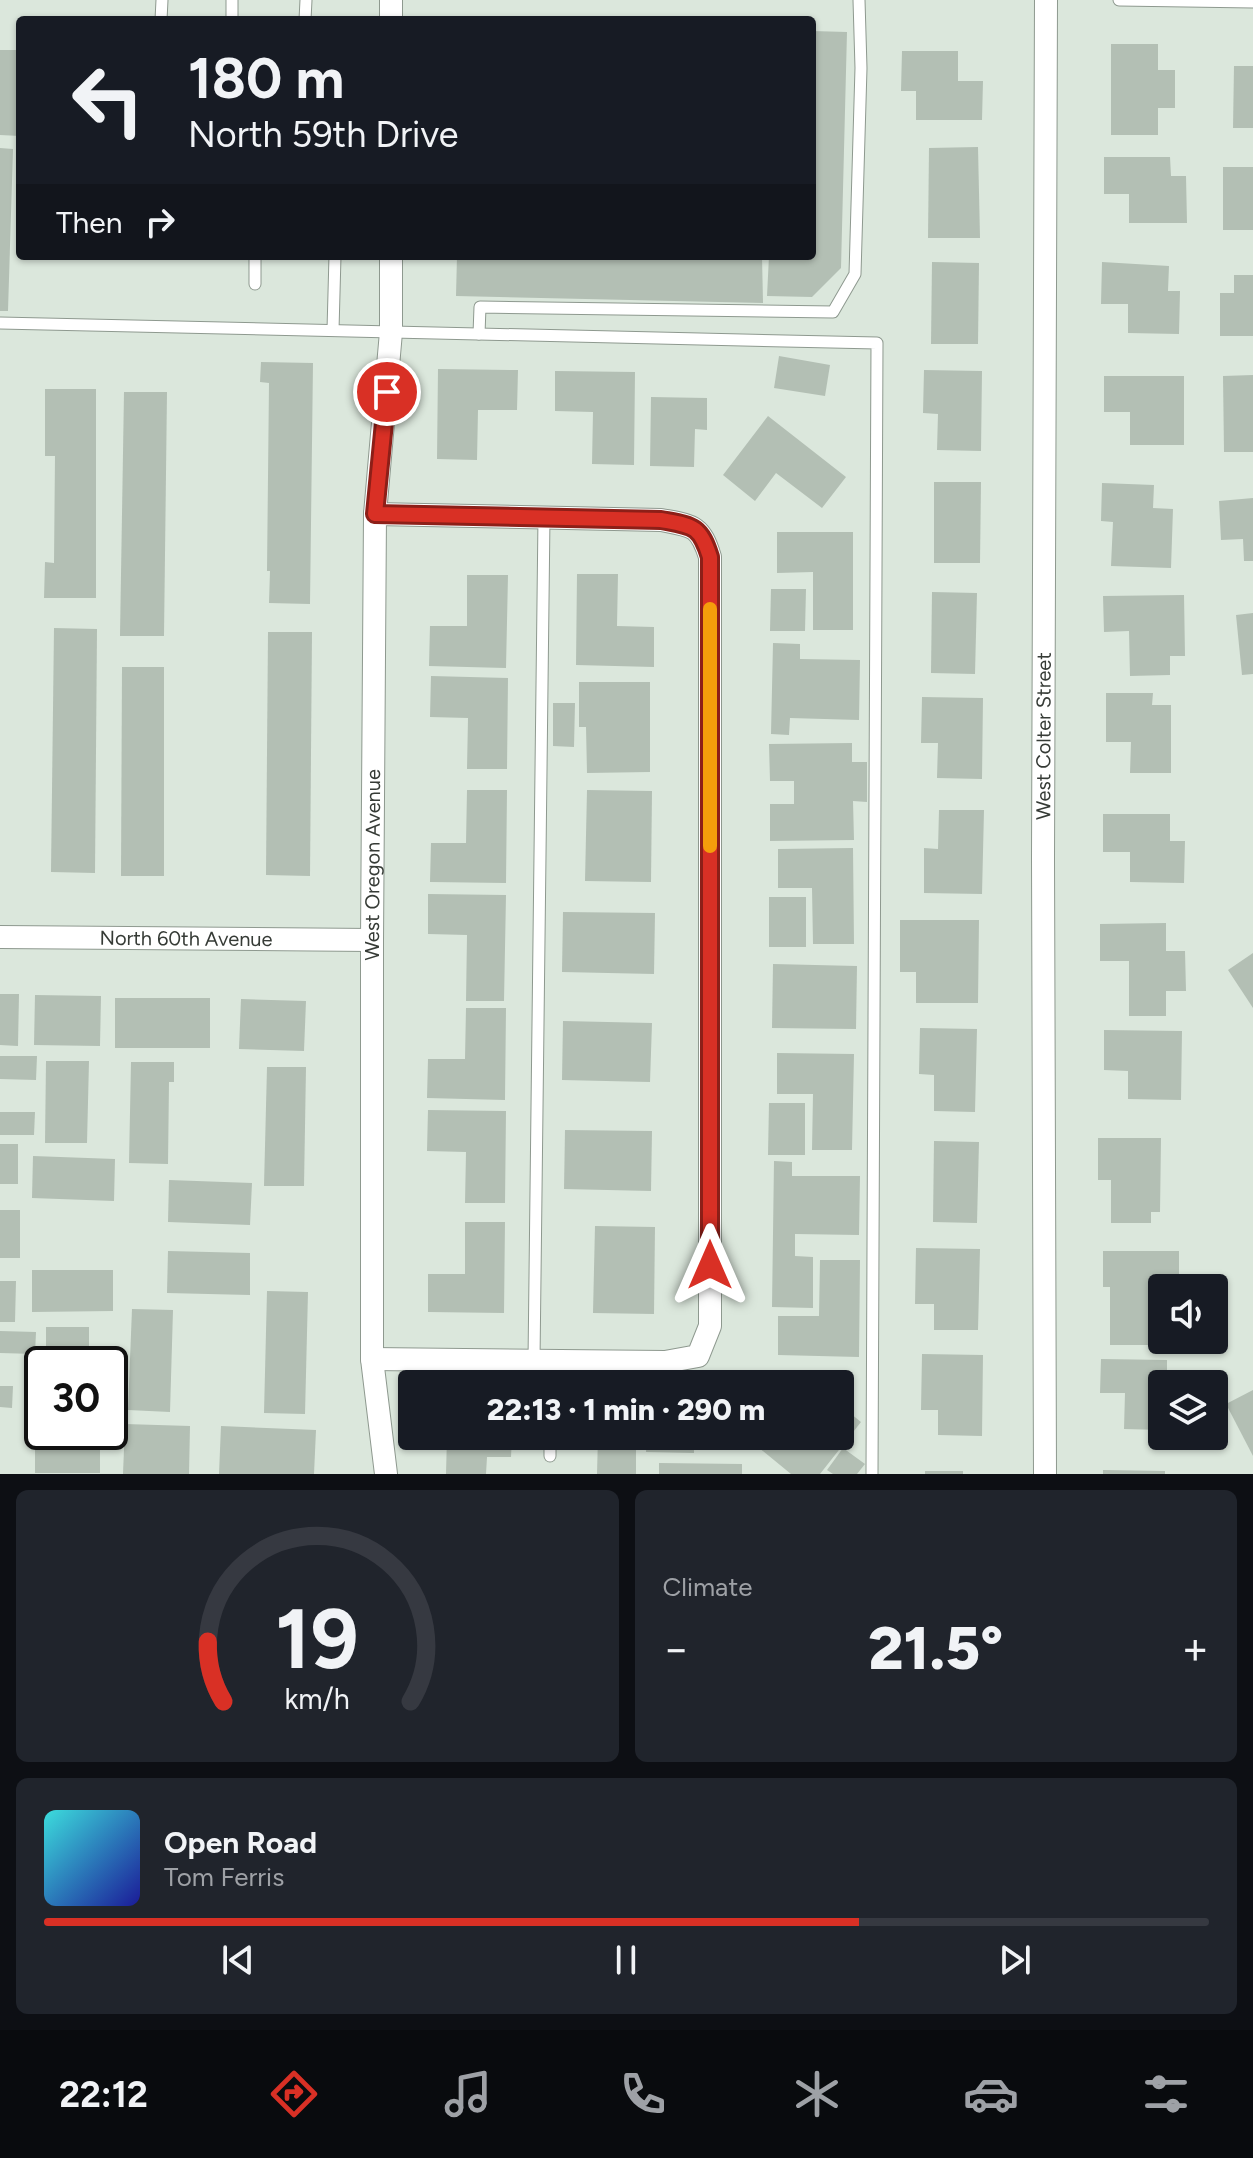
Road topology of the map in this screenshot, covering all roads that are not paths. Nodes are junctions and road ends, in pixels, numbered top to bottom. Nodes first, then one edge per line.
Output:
1 (859, 0) edge
2 (1046, 0) edge
3 (1119, 0) edge
4 (1253, 2) edge
5 (255, 260) edge
6 (335, 260) edge
7 (391, 260) edge
8 (255, 284) dead end
9 (0, 323) edge
10 (333, 330) junction
11 (391, 332) junction
12 (479, 334) junction
13 (375, 514) junction
14 (544, 517) junction
15 (0, 937) edge
16 (372, 940) junction
17 (372, 1359) junction
18 (542, 1361) junction
19 (545, 1370) edge
20 (550, 1450) edge
21 (550, 1456) dead end
22 (386, 1474) edge
23 (872, 1474) edge
24 (1045, 1474) edge

1 - 12 lane
2 - 24 street, West Colter Street
3 - 4 lane
5 - 8 lane
6 - 10 lane
7 - 11 street, West Oregon Avenue
9 - 10 lane
10 - 11 lane
11 - 12 lane
11 - 13 street, West Oregon Avenue
12 - 23 lane
13 - 14 street
13 - 16 street, West Oregon Avenue
14 - 18 lane
14 - 18 street
15 - 16 street, North 60th Avenue
16 - 17 street, West Oregon Avenue
17 - 18 street
17 - 22 street, West Oregon Avenue
18 - 19 lane
20 - 21 lane

